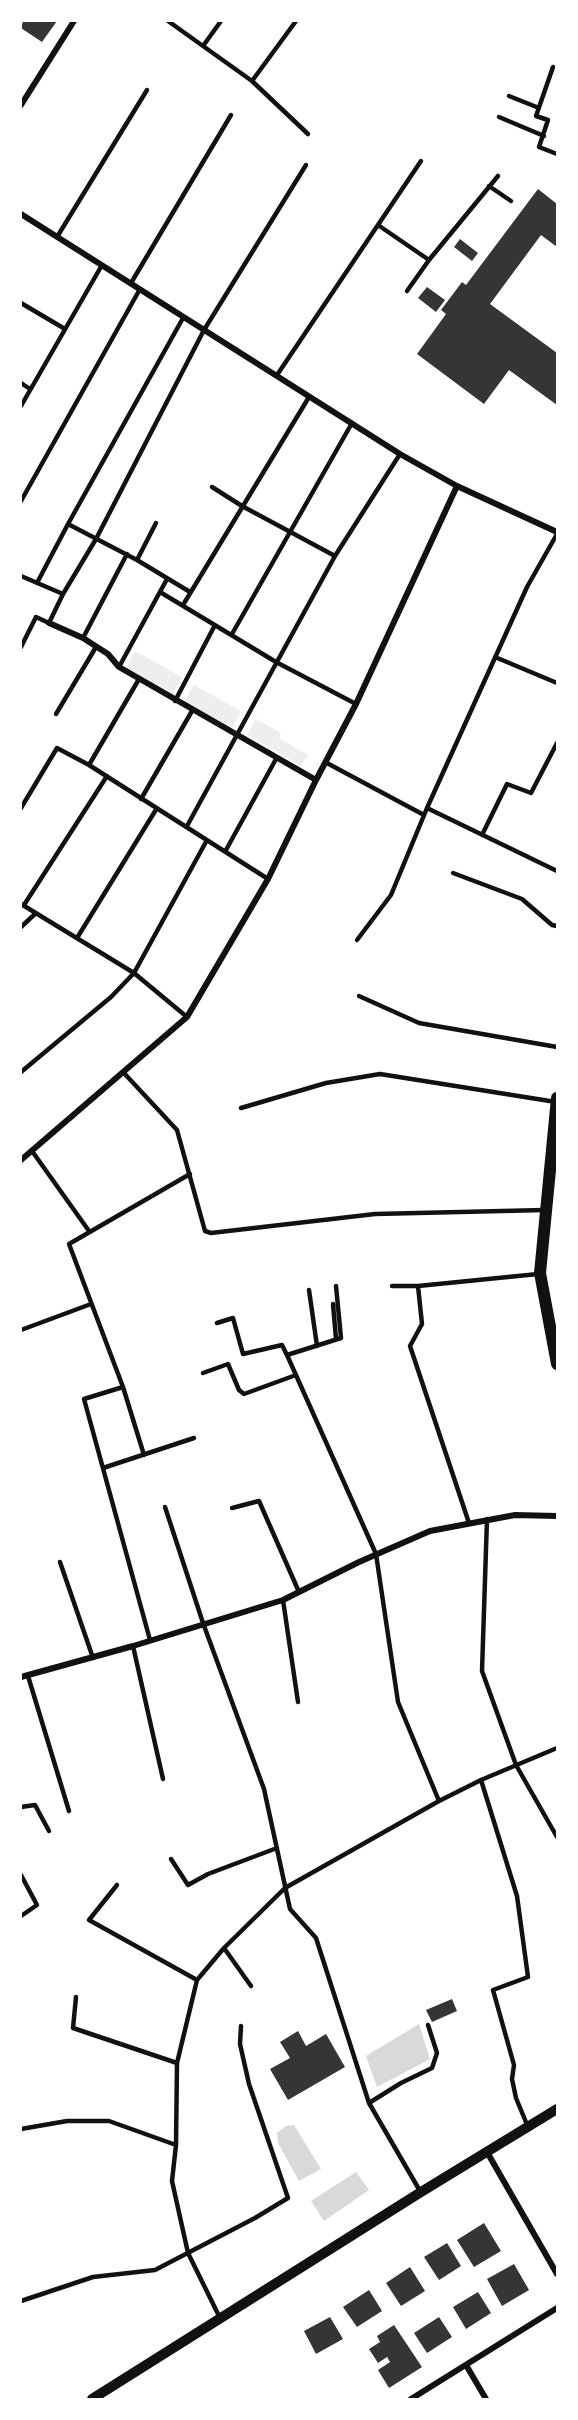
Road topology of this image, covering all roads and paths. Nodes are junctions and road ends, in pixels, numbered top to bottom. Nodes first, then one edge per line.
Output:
1 (74, 21) edge
2 (168, 21) edge
3 (221, 21) edge
4 (296, 21) edge
5 (204, 46) junction
6 (553, 67) dead end
7 (252, 81) junction
8 (147, 90) dead end
9 (509, 96) dead end
10 (21, 105) edge
11 (539, 108) junction
12 (231, 115) dead end
13 (499, 117) dead end
14 (308, 134) dead end
15 (544, 136) junction
16 (557, 154) edge
17 (421, 161) dead end
18 (306, 165) dead end
19 (498, 176) dead end
20 (489, 186) junction
21 (511, 201) dead end
22 (21, 214) edge
23 (378, 225) junction
24 (57, 237) junction
25 (429, 260) junction
26 (102, 265) junction
27 (131, 283) junction
28 (140, 289) junction
29 (407, 291) dead end
30 (21, 303) edge
31 (183, 318) junction
32 (65, 329) junction
33 (204, 330) junction
34 (277, 375) junction
35 (21, 383) edge
36 (30, 388) junction
37 (309, 397) junction
38 (21, 406) edge
39 (352, 423) junction
40 (400, 454) junction
41 (457, 486) junction
42 (212, 487) dead end
43 (21, 501) edge
44 (242, 506) junction
45 (156, 523) dead end
46 (68, 524) junction
47 (289, 531) junction
48 (557, 533) edge
49 (96, 539) junction
50 (127, 554) junction
51 (335, 556) junction
52 (137, 560) junction
53 (21, 576) edge
54 (167, 579) junction
55 (37, 583) junction
56 (160, 592) junction
57 (190, 592) junction
58 (63, 594) junction
59 (183, 605) junction
60 (49, 623) junction
61 (215, 625) junction
62 (232, 634) junction
63 (83, 638) junction
64 (96, 646) junction
65 (21, 647) edge
66 (495, 657) junction
67 (276, 662) junction
68 (119, 668) junction
69 (139, 679) junction
70 (557, 682) edge
71 (175, 701) junction
72 (356, 704) junction
73 (192, 711) junction
74 (56, 714) dead end
75 (236, 735) junction
76 (557, 743) edge
77 (276, 759) junction
78 (325, 762) junction
79 (89, 765) junction
80 (107, 776) junction
81 (316, 780) junction
82 (141, 799) junction
83 (21, 808) edge
84 (158, 808) junction
85 (427, 808) junction
86 (424, 815) junction
87 (187, 826) junction
88 (482, 835) junction
89 (207, 840) junction
90 (226, 850) junction
91 (557, 871) edge
92 (453, 873) dead end
93 (268, 879) junction
94 (22, 904) edge
95 (36, 913) junction
96 (557, 926) edge
97 (21, 927) edge
98 (77, 938) junction
99 (357, 940) dead end
100 (134, 973) junction
101 (359, 996) dead end
102 (187, 1017) junction
103 (557, 1047) edge
104 (21, 1072) edge
105 (123, 1072) junction
106 (556, 1100) edge
107 (241, 1108) dead end
108 (32, 1151) junction
109 (21, 1160) edge
110 (190, 1174) junction
111 (545, 1210) junction
112 (89, 1231) junction
113 (540, 1273) junction
114 (336, 1286) dead end
115 (392, 1286) dead end
116 (418, 1286) junction
117 (309, 1290) dead end
118 (91, 1304) junction
119 (333, 1304) dead end
120 (217, 1323) dead end
121 (21, 1330) edge
122 (336, 1340) junction
123 (317, 1346) junction
124 (287, 1355) junction
125 (557, 1364) edge
126 (203, 1372) dead end
127 (296, 1375) junction
128 (123, 1387) junction
129 (194, 1438) dead end
130 (144, 1455) junction
131 (103, 1468) junction
132 (165, 1507) dead end
133 (232, 1508) dead end
134 (557, 1516) edge
135 (487, 1520) junction
136 (469, 1523) junction
137 (376, 1554) junction
138 (60, 1562) dead end
139 (299, 1592) junction
140 (283, 1600) junction
141 (204, 1623) junction
142 (150, 1640) junction
143 (133, 1646) junction
144 (93, 1658) junction
145 (24, 1677) edge
146 (298, 1702) dead end
147 (557, 1748) edge
148 (516, 1765) junction
149 (163, 1779) dead end
150 (481, 1780) junction
151 (439, 1801) junction
152 (21, 1807) edge
153 (69, 1811) dead end
154 (49, 1831) dead end
155 (557, 1837) edge
156 (277, 1848) junction
157 (171, 1859) dead end
158 (21, 1875) edge
159 (117, 1885) dead end
160 (285, 1888) junction
161 (21, 1916) edge
162 (224, 1948) junction
163 (197, 1980) junction
164 (251, 1986) dead end
165 (76, 1997) dead end
166 (428, 2025) dead end
167 (241, 2026) dead end
168 (177, 2063) junction
169 (369, 2103) junction
170 (557, 2109) edge
171 (528, 2127) junction
172 (21, 2129) edge
173 (176, 2145) junction
174 (487, 2152) junction
175 (421, 2192) junction
176 (188, 2253) junction
177 (557, 2274) edge
178 (21, 2301) edge
179 (557, 2308) edge
180 (221, 2320) junction
181 (466, 2365) junction
182 (93, 2399) edge
183 (411, 2399) edge
184 (486, 2399) edge

1 - 10 street
2 - 5 lane
3 - 5 lane
4 - 7 lane
5 - 7 lane
6 - 11 lane
7 - 14 lane
8 - 24 lane
9 - 11 lane
11 - 15 lane
12 - 27 lane
13 - 15 lane
15 - 16 lane
17 - 23 lane
18 - 33 lane
19 - 20 lane
20 - 21 lane
20 - 25 lane
22 - 24 street
23 - 25 lane
23 - 34 lane
24 - 26 street
25 - 29 lane
26 - 27 street
26 - 32 lane
27 - 28 street
28 - 31 street
28 - 43 lane
30 - 32 lane
31 - 33 street
31 - 46 lane
32 - 36 lane
33 - 34 street
33 - 49 lane
34 - 37 street
35 - 36 lane
36 - 38 lane
37 - 39 street
37 - 44 lane
39 - 40 street
39 - 47 lane
40 - 41 street
40 - 51 lane
41 - 48 street
41 - 72 street
42 - 44 lane
44 - 47 lane
44 - 57 lane
45 - 52 lane
46 - 49 lane
46 - 55 lane
47 - 51 lane
47 - 62 lane
48 - 66 lane
49 - 50 lane
49 - 58 lane
50 - 52 lane
50 - 63 lane
51 - 67 lane
52 - 54 lane
53 - 55 lane
54 - 56 lane
54 - 57 lane
55 - 58 lane
56 - 59 lane
56 - 68 lane
57 - 59 lane
58 - 60 lane
59 - 61 lane
60 - 63 street
60 - 65 lane
61 - 62 lane
61 - 71 lane
62 - 67 lane
63 - 64 street
64 - 68 street
64 - 74 lane
66 - 70 lane
66 - 85 lane
67 - 72 lane
67 - 75 lane
68 - 69 street
69 - 71 street
69 - 79 lane
71 - 73 street
72 - 78 street
73 - 75 street
73 - 82 lane
75 - 77 street
75 - 87 lane
76 - 88 lane
77 - 81 street
77 - 90 lane
78 - 81 street
78 - 86 lane
79 - 80 lane
79 - 83 lane
80 - 82 lane
80 - 94 lane
81 - 93 street
82 - 84 lane
84 - 87 lane
84 - 98 lane
85 - 86 lane
85 - 88 lane
86 - 99 lane
87 - 89 lane
88 - 91 lane
89 - 90 lane
89 - 100 lane
90 - 93 lane
92 - 96 lane
93 - 102 street
94 - 95 lane
95 - 97 lane
95 - 98 lane
98 - 100 lane
100 - 102 lane
100 - 104 lane
101 - 103 lane
102 - 105 street
105 - 108 street
105 - 110 lane
106 - 107 lane
106 - 111 main road
108 - 109 street
108 - 112 lane
110 - 111 lane
110 - 112 lane
111 - 113 main road
112 - 118 lane
113 - 116 lane
113 - 125 main road
114 - 122 lane
115 - 116 lane
116 - 136 lane
117 - 123 lane
118 - 121 lane
118 - 128 lane
119 - 122 lane
120 - 124 lane
122 - 123 lane
123 - 124 lane
124 - 127 lane
126 - 127 lane
127 - 137 lane
128 - 130 lane
128 - 131 lane
129 - 130 lane
130 - 131 lane
131 - 142 lane
132 - 141 lane
133 - 139 lane
134 - 135 street
135 - 136 street
135 - 148 lane
136 - 137 street
137 - 139 street
137 - 151 lane
138 - 144 lane
139 - 140 street
140 - 141 street
140 - 146 lane
141 - 142 street
141 - 156 lane
142 - 143 street
143 - 144 street
143 - 149 lane
144 - 145 street
145 - 153 lane
147 - 148 lane
148 - 150 lane
148 - 155 lane
150 - 151 lane
150 - 171 lane
151 - 160 lane
152 - 154 lane
156 - 157 lane
156 - 160 lane
158 - 161 lane
159 - 163 lane
160 - 162 lane
160 - 169 lane
162 - 163 lane
162 - 164 lane
163 - 168 lane
165 - 168 lane
166 - 169 lane
167 - 176 lane
168 - 173 lane
169 - 175 lane
170 - 171 street
171 - 174 street
172 - 173 lane
173 - 176 lane
174 - 175 street
174 - 177 street
175 - 180 street
176 - 178 lane
176 - 180 lane
179 - 181 street
180 - 182 street
181 - 183 street
181 - 184 street

